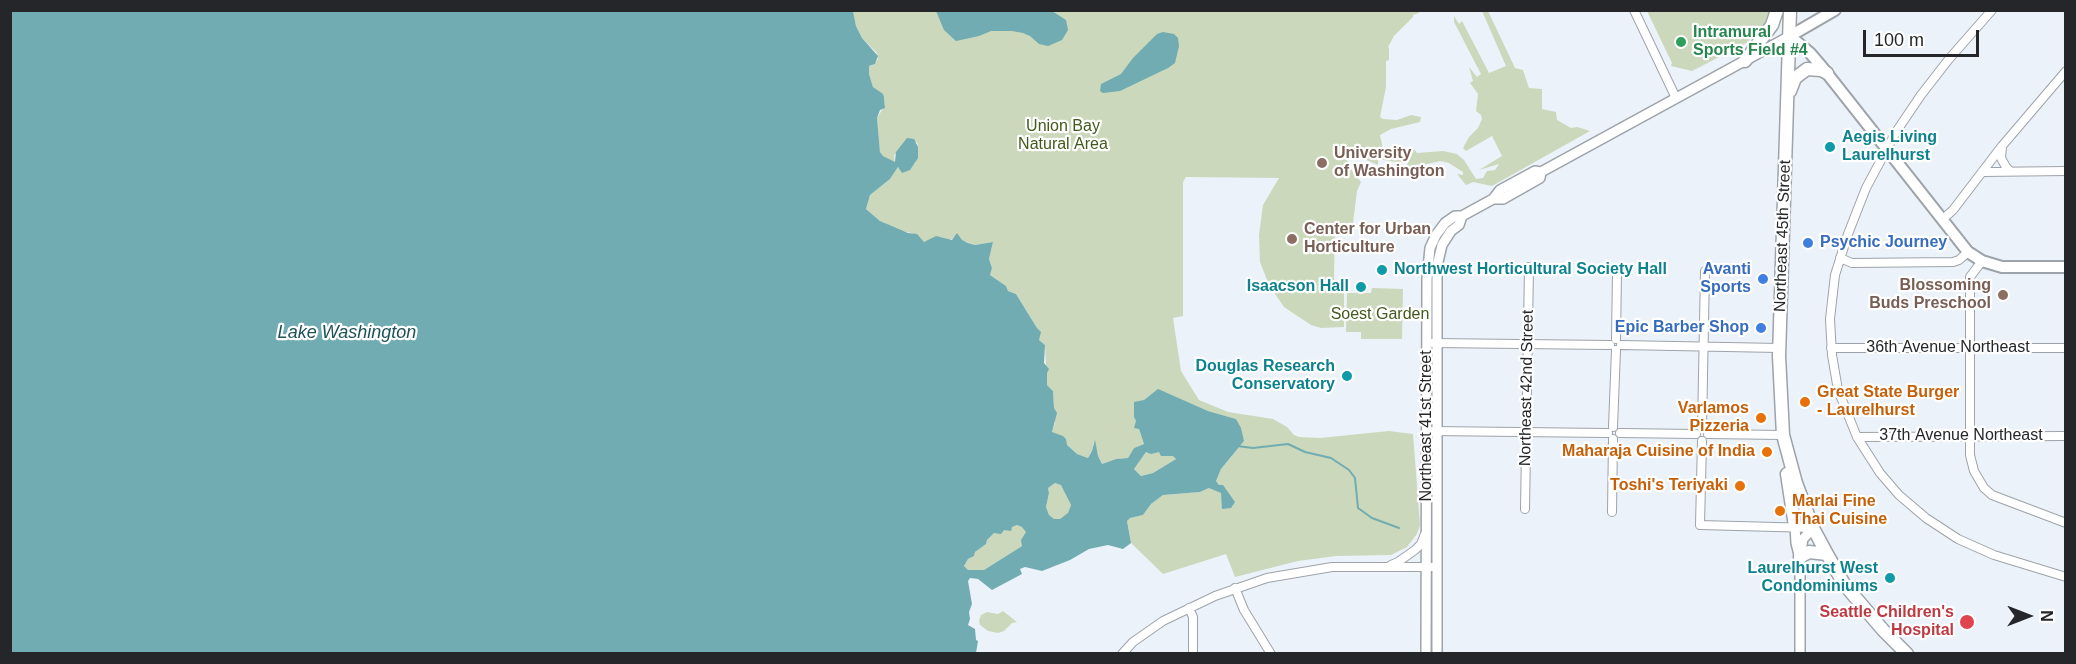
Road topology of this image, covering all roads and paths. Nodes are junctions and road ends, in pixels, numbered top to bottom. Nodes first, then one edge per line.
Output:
1 (1634, 10) edge
2 (1777, 10) edge
3 (1790, 10) edge
4 (1835, 10) edge
5 (1992, 10) edge
6 (1790, 36) junction
7 (1745, 61) junction
8 (2066, 71) edge
9 (1827, 73) junction
10 (1788, 95) junction
11 (1676, 98) junction
12 (2002, 146) junction
13 (1887, 148) junction
14 (2010, 171) junction
15 (2066, 171) edge
16 (1982, 172) junction
17 (1943, 219) junction
18 (1974, 256) junction
19 (1840, 258) junction
20 (1529, 267) dead end
21 (2066, 267) edge
22 (1705, 271) dead end
23 (1617, 272) dead end
24 (1432, 343) junction
25 (1527, 344) junction
26 (1616, 345) junction
27 (1704, 346) junction
28 (1779, 348) junction
29 (1831, 348) junction
30 (1970, 348) junction
31 (2066, 348) edge
32 (1432, 431) junction
33 (1526, 432) junction
34 (1613, 433) junction
35 (1702, 434) junction
36 (1783, 435) junction
37 (1970, 435) junction
38 (2066, 436) edge
39 (1857, 437) junction
40 (1790, 461) junction
41 (1525, 509) dead end
42 (1612, 512) dead end
43 (2066, 523) edge
44 (1795, 526) junction
45 (1813, 528) junction
46 (1426, 531) junction
47 (1827, 554) junction
48 (1800, 557) junction
49 (1426, 566) junction
50 (1386, 567) junction
51 (1437, 567) junction
52 (2066, 577) edge
53 (1235, 588) junction
54 (1189, 608) junction
55 (1122, 654) edge
56 (1194, 654) edge
57 (1272, 654) edge
58 (1426, 654) edge
59 (1437, 654) edge
60 (1800, 654) edge
61 (1907, 654) edge

1 - 11 street
2 - 7 main road
3 - 6 main road, Northeast 45th Street
4 - 6 main road
5 - 13 street
6 - 7 street, Northeast 41st Street
6 - 9 main road
6 - 10 main road, Northeast 45th Street
7 - 11 street, Northeast 41st Street
8 - 12 street
9 - 10 main road
9 - 13 main road
10 - 28 main road, Northeast 45th Street
11 - 24 street, Northeast 41st Street
12 - 14 street
12 - 16 street
13 - 17 main road
13 - 19 street
14 - 15 street
14 - 16 street
16 - 17 street
17 - 18 main road
18 - 19 street
18 - 21 main road
18 - 30 street
19 - 29 street
20 - 25 street, Northeast 42nd Street
22 - 27 street
23 - 26 street
24 - 25 street
24 - 32 street, Northeast 41st Street
25 - 26 street
25 - 33 street, Northeast 42nd Street
26 - 27 street
26 - 34 street
27 - 28 street
27 - 35 street
28 - 36 main road, Northeast 45th Street
29 - 30 street, 36th Avenue Northeast
29 - 39 street
30 - 31 street, 36th Avenue Northeast
30 - 37 street
32 - 33 street
32 - 46 street, Northeast 41st Street
32 - 51 street, Northeast 41st Street
33 - 34 street
33 - 41 street, Northeast 42nd Street
34 - 35 street
34 - 42 street
35 - 36 street
35 - 44 street
36 - 40 main road, Northeast 45th Street
37 - 38 street, 37th Avenue Northeast
37 - 39 street, 37th Avenue Northeast
37 - 43 street
39 - 52 street
40 - 44 main road
40 - 45 main road
44 - 45 street
44 - 48 street
45 - 47 main road
45 - 48 street
46 - 49 street, Northeast 41st Street
46 - 50 street
47 - 48 main road
47 - 61 main road
48 - 60 street
49 - 50 street
49 - 51 street
49 - 58 street, Northeast 41st Street
50 - 53 street
51 - 59 street, Northeast 41st Street
53 - 54 street
53 - 57 street
54 - 55 street
54 - 56 street

